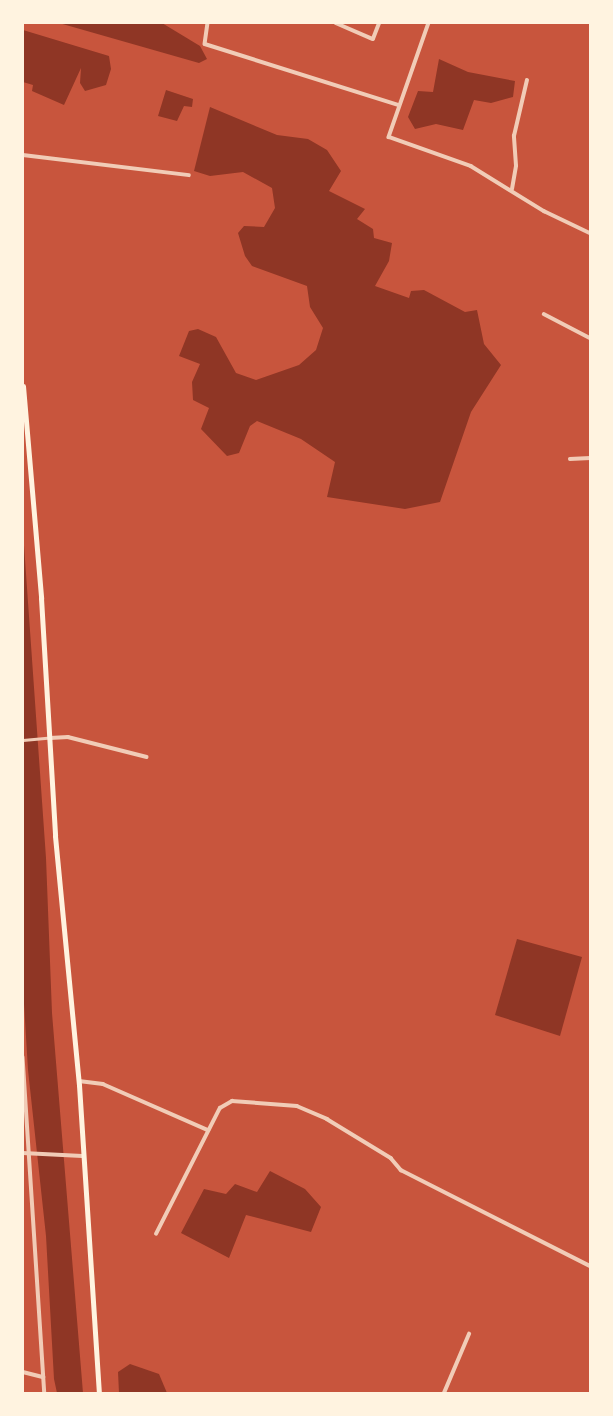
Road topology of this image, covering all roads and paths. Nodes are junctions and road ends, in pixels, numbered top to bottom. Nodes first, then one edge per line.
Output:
1 (208, 23) edge
2 (336, 23) edge
3 (379, 23) edge
4 (429, 23) edge
5 (527, 80) dead end
6 (399, 105) junction
7 (23, 155) edge
8 (189, 175) dead end
9 (512, 189) junction
10 (590, 233) edge
11 (544, 314) dead end
12 (590, 338) edge
13 (23, 386) edge
14 (590, 458) edge
15 (570, 459) dead end
16 (49, 738) junction
17 (23, 740) edge
18 (147, 757) dead end
19 (23, 1057) edge
20 (79, 1081) junction
21 (208, 1130) junction
22 (23, 1153) edge
23 (29, 1153) junction
24 (82, 1156) junction
25 (156, 1234) dead end
26 (590, 1266) edge
27 (469, 1334) dead end
28 (23, 1372) edge
29 (43, 1377) junction
30 (45, 1393) edge
31 (99, 1393) edge
32 (444, 1393) edge

1 - 6 street
2 - 3 street
4 - 6 street
5 - 9 street
6 - 9 street
7 - 8 street
9 - 10 street
11 - 12 street
13 - 16 main road
14 - 15 street
16 - 17 street
16 - 18 street
16 - 20 main road
19 - 23 street
20 - 21 street
20 - 24 main road
21 - 25 street
21 - 26 street
22 - 23 street
23 - 24 street
23 - 29 street
24 - 31 main road
27 - 32 street
28 - 29 street
29 - 30 street

